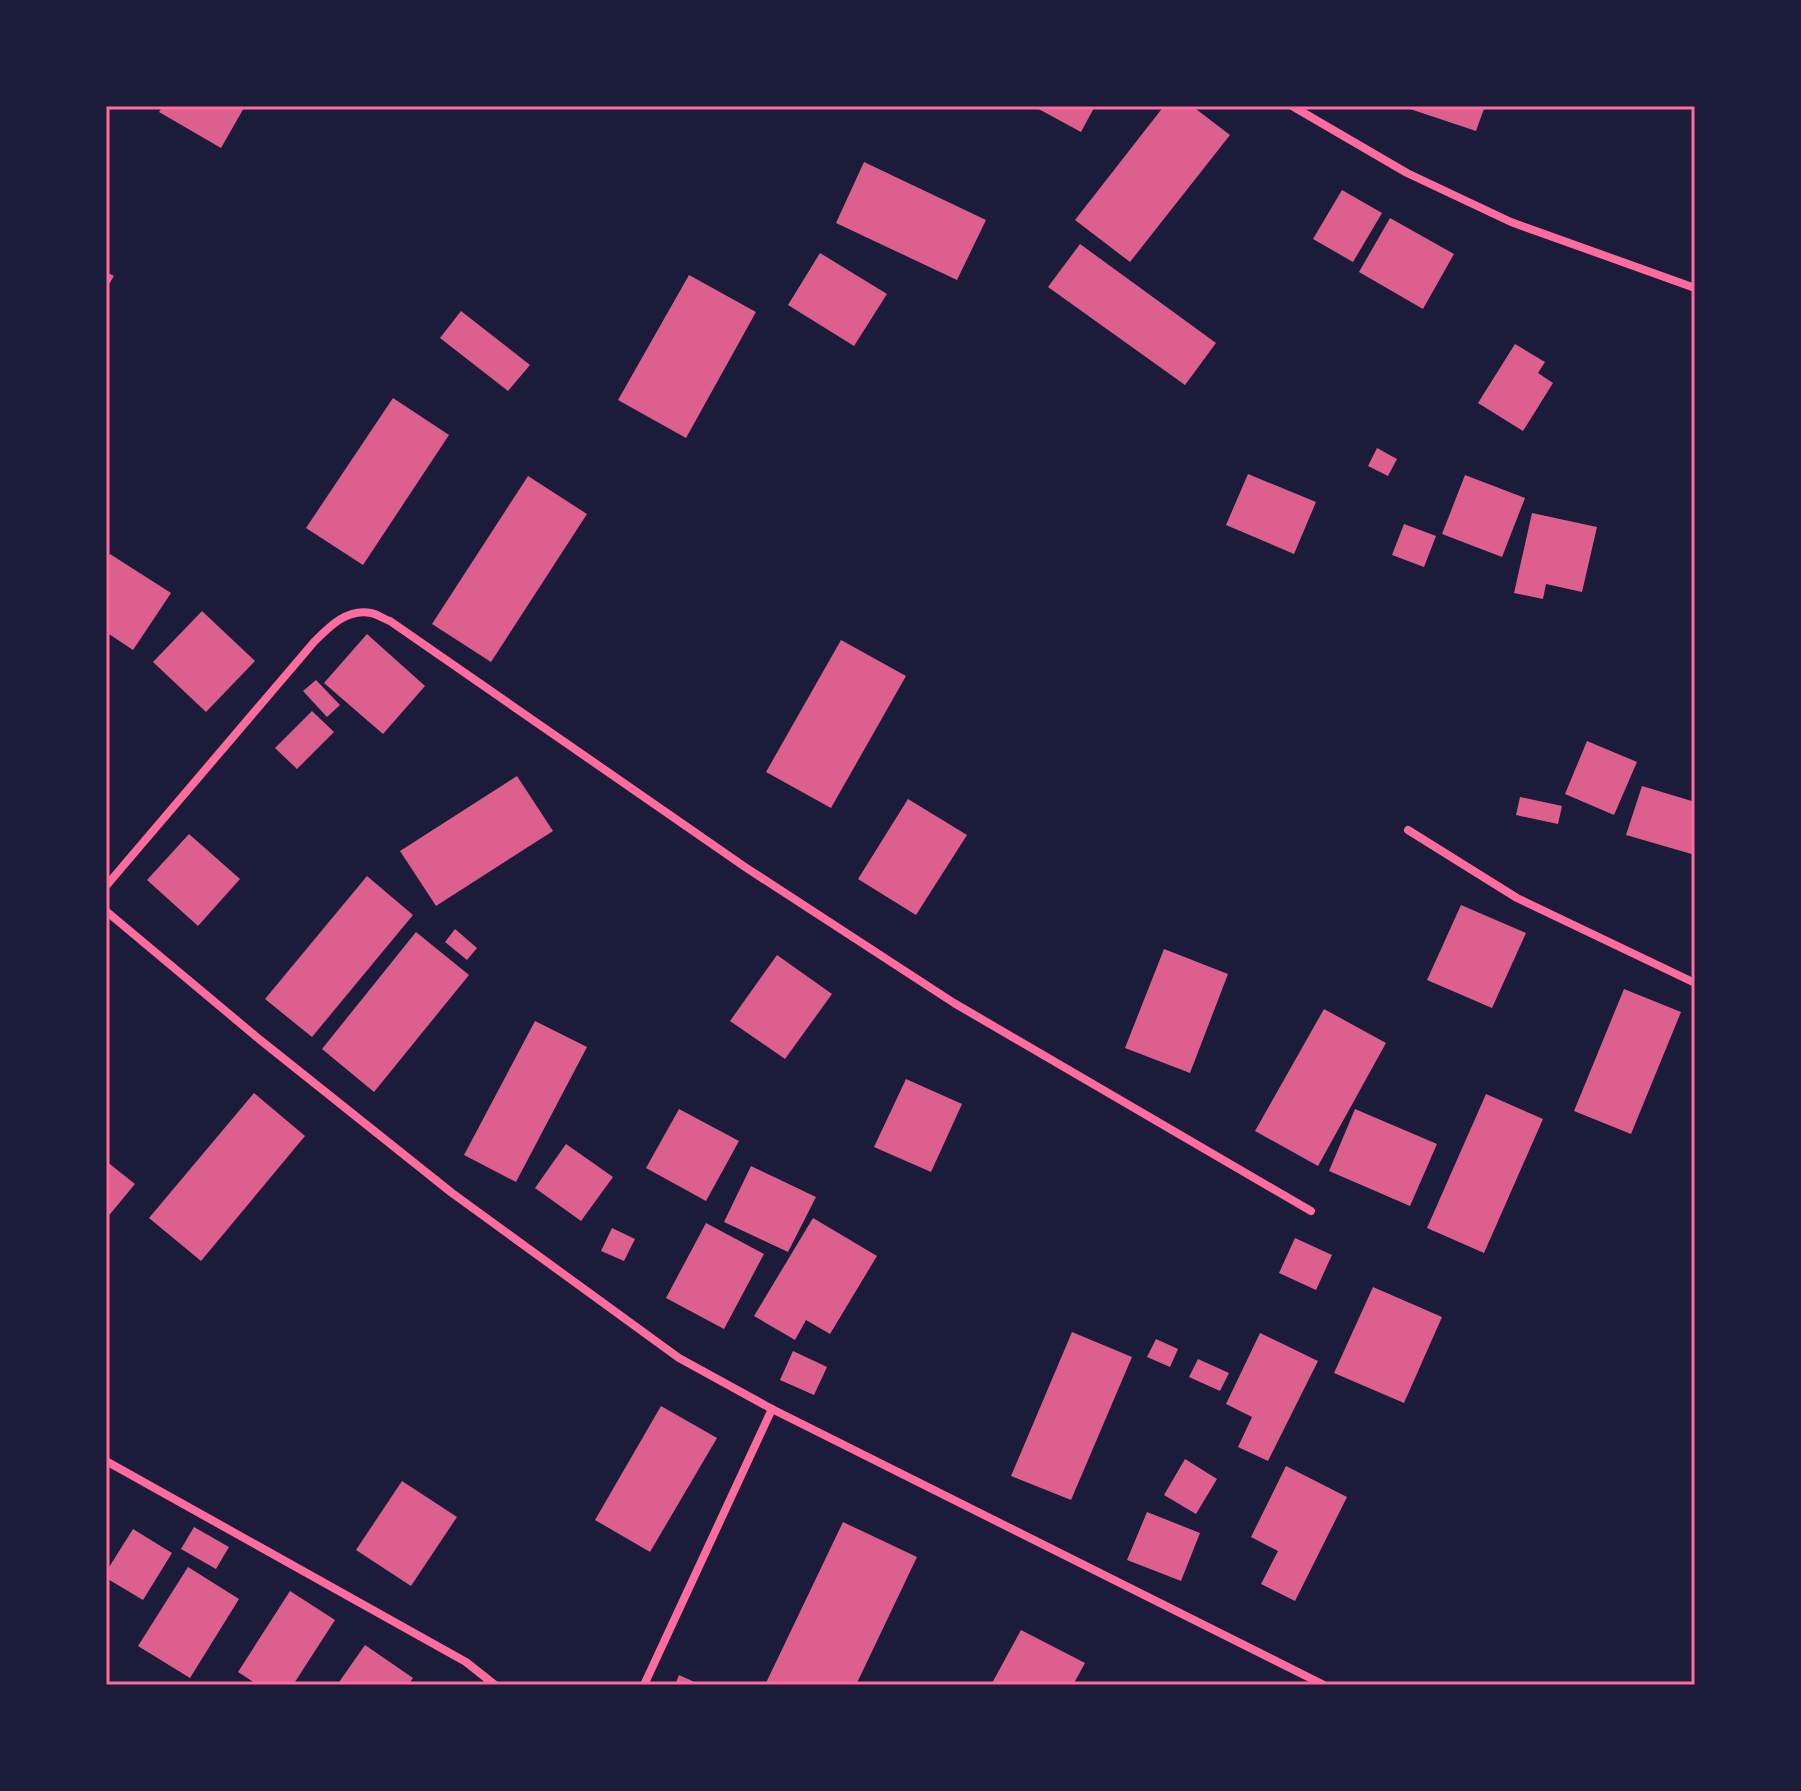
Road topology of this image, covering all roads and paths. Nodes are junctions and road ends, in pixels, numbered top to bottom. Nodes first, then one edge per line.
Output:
1 (1292, 106) edge
2 (1695, 288) edge
3 (1408, 830) dead end
4 (106, 886) edge
5 (106, 911) edge
6 (1695, 983) edge
7 (1311, 1211) dead end
8 (772, 1409) junction
9 (106, 1461) edge
10 (495, 1685) edge
11 (644, 1685) edge
12 (1324, 1685) edge

1 - 2 street
3 - 6 street
4 - 7 street
5 - 8 street
8 - 11 street
8 - 12 street
9 - 10 street

